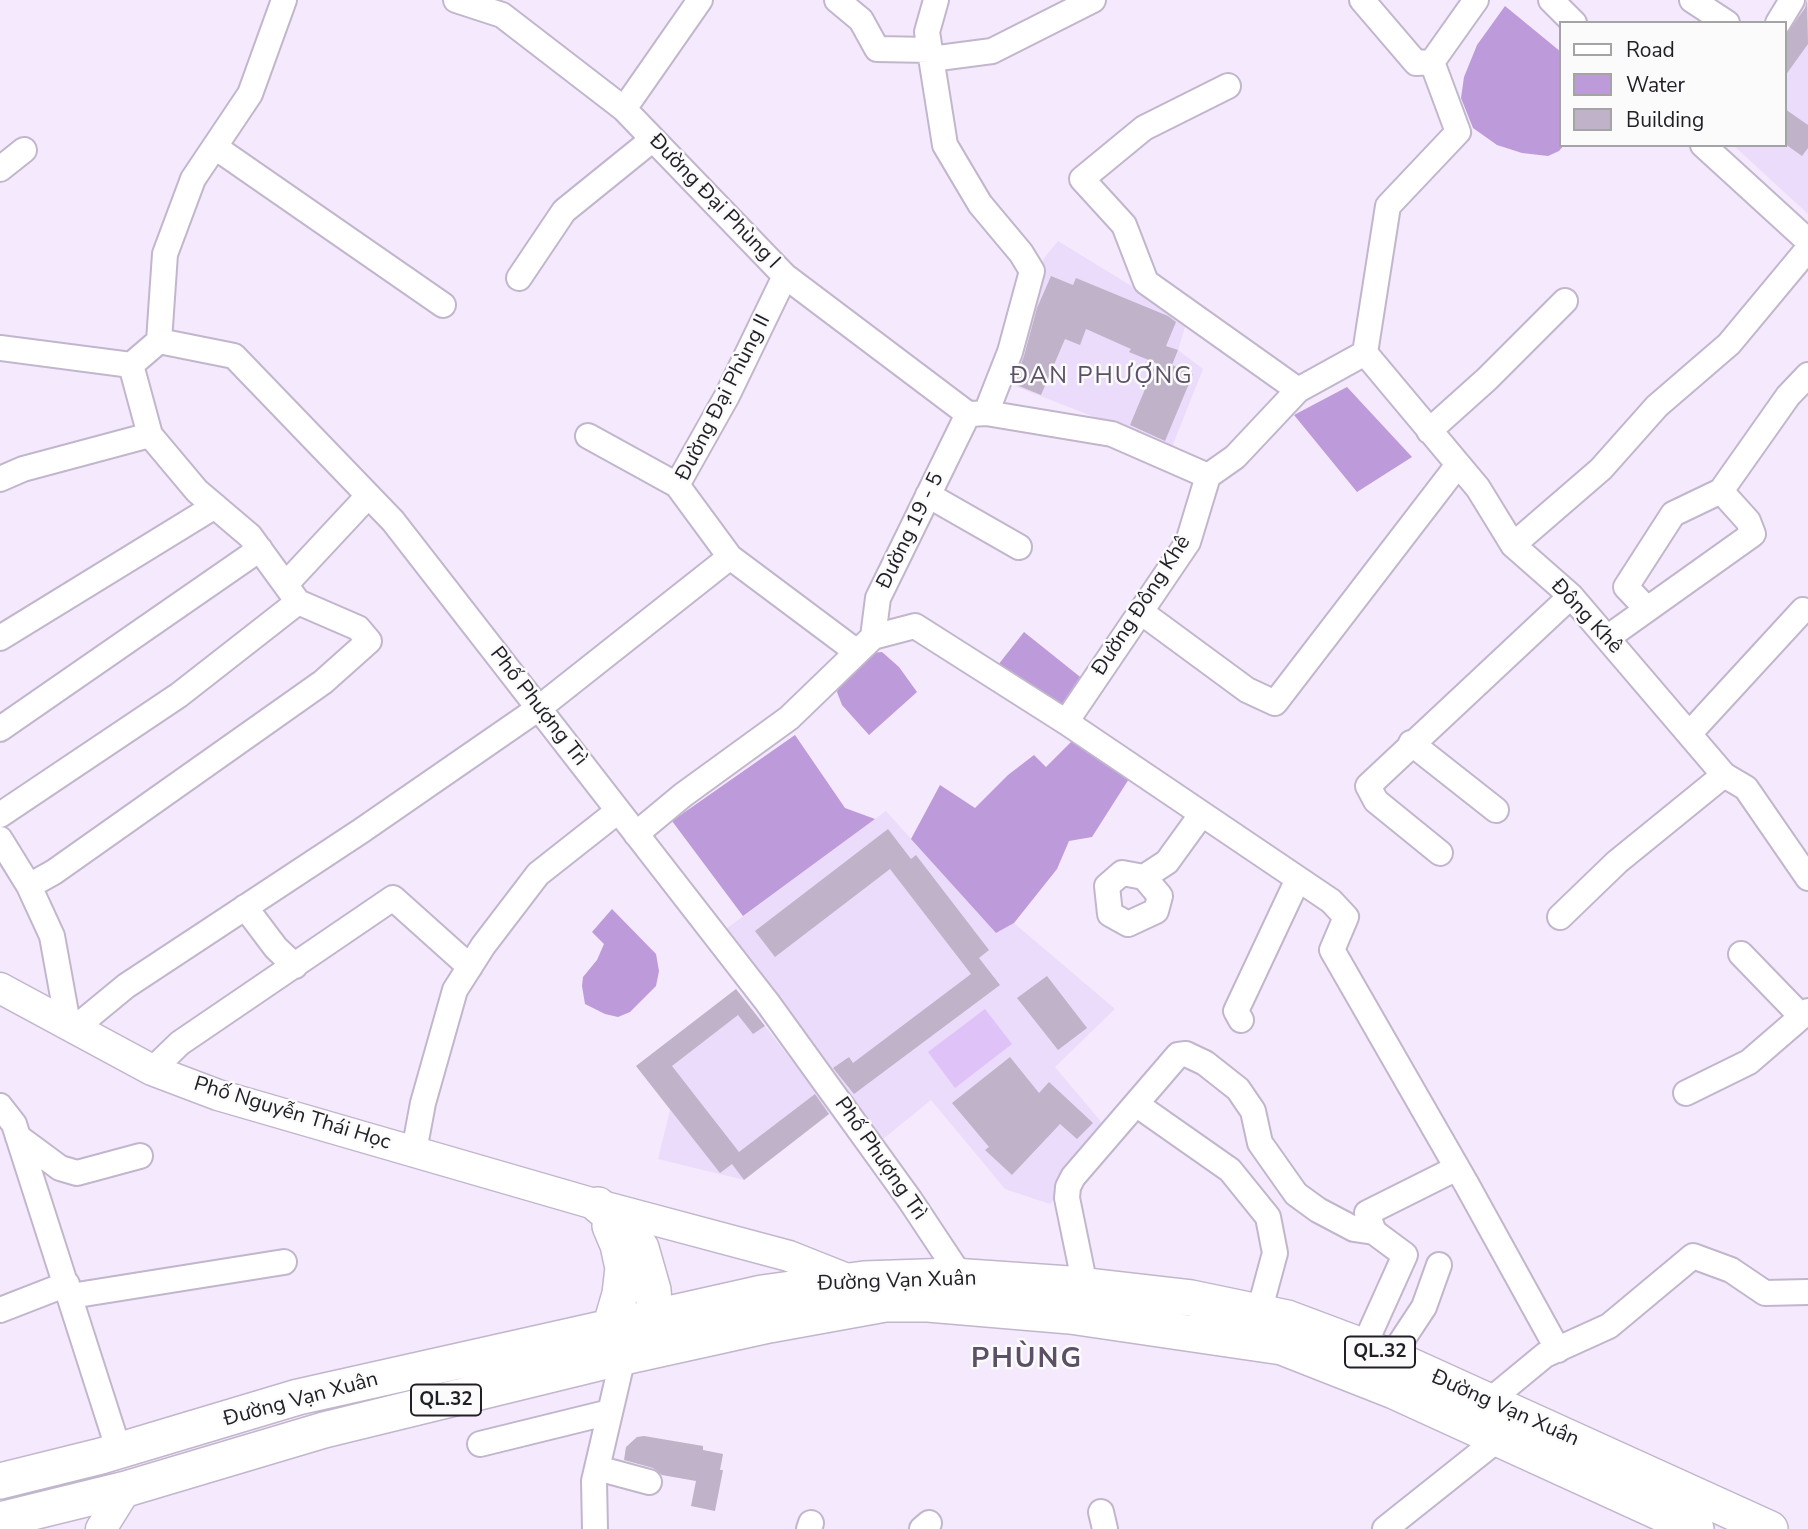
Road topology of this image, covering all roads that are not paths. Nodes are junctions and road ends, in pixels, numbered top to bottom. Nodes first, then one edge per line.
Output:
1 (284, 0) edge
2 (456, 0) edge
3 (700, 0) edge
4 (837, 0) edge
5 (936, 0) edge
6 (1093, 0) edge
7 (1362, 0) edge
8 (1476, 0) edge
9 (1550, 0) edge
10 (1692, 0) edge
11 (1792, 0) edge
12 (495, 5) edge
13 (1572, 21) edge
14 (1724, 21) edge
15 (1779, 21) edge
16 (931, 54) junction
17 (1432, 62) junction
18 (1228, 86) dead end
19 (624, 109) junction
20 (653, 139) junction
21 (215, 147) junction
22 (1705, 147) edge
23 (24, 150) dead end
24 (0, 169) edge
25 (1808, 241) edge
26 (1808, 249) edge
27 (785, 276) junction
28 (519, 278) dead end
29 (1565, 301) dead end
30 (443, 305) dead end
31 (159, 341) junction
32 (0, 348) edge
33 (1365, 353) junction
34 (131, 365) junction
35 (1808, 375) edge
36 (1298, 390) junction
37 (977, 414) junction
38 (1429, 431) junction
39 (150, 435) junction
40 (588, 436) dead end
41 (1457, 466) junction
42 (1208, 476) junction
43 (0, 479) edge
44 (677, 485) junction
45 (1721, 491) junction
46 (928, 495) junction
47 (368, 496) junction
48 (215, 506) junction
49 (1513, 545) junction
50 (1019, 547) dead end
51 (260, 549) junction
52 (730, 557) junction
53 (292, 593) junction
54 (1570, 596) junction
55 (1647, 609) junction
56 (1803, 610) dead end
57 (1141, 612) junction
58 (0, 638) edge
59 (1606, 638) junction
60 (865, 644) junction
61 (539, 708) junction
62 (1066, 722) junction
63 (0, 729) edge
64 (1689, 734) junction
65 (1411, 743) junction
66 (1724, 775) junction
67 (1496, 810) dead end
68 (618, 811) junction
69 (1201, 815) junction
70 (0, 816) edge
71 (636, 834) junction
72 (0, 839) edge
73 (1440, 853) dead end
74 (1804, 863) edge
75 (1144, 877) dead end
76 (1298, 879) junction
77 (29, 886) junction
78 (245, 907) junction
79 (1560, 917) dead end
80 (1741, 954) dead end
81 (295, 967) junction
82 (470, 967) junction
83 (0, 988) edge
84 (1805, 1014) edge
85 (1241, 1020) dead end
86 (72, 1026) junction
87 (152, 1070) junction
88 (1686, 1094) dead end
89 (0, 1106) edge
90 (1143, 1109) dead end
91 (18, 1137) junction
92 (414, 1151) junction
93 (140, 1156) dead end
94 (1457, 1168) junction
95 (598, 1205) junction
96 (1374, 1232) junction
97 (284, 1262) dead end
98 (1439, 1265) dead end
99 (961, 1277) junction
100 (830, 1285) junction
101 (1085, 1286) junction
102 (69, 1290) junction
103 (1808, 1292) edge
104 (0, 1310) edge
105 (1259, 1312) junction
106 (655, 1317) junction
107 (616, 1343) junction
108 (1558, 1350) junction
109 (1377, 1352) junction
110 (610, 1412) junction
111 (1493, 1420) junction
112 (480, 1444) dead end
113 (119, 1451) junction
114 (597, 1468) junction
115 (0, 1481) edge
116 (649, 1482) dead end
117 (126, 1489) junction
118 (0, 1520) edge
119 (102, 1529) edge
120 (595, 1529) edge
121 (1385, 1529) edge
122 (1696, 1529) edge
123 (1770, 1529) edge

1 - 21 street
2 - 12 street, Đường Đại Phùng I
3 - 19 street
4 - 16 street
5 - 16 street
6 - 16 street
7 - 17 street
8 - 17 street
9 - 13 street
10 - 14 street
11 - 15 street
12 - 19 street, Đường Đại Phùng I
16 - 37 street, Đường 19 - 5
17 - 33 street
18 - 36 street
19 - 20 street, Đường Đại Phùng I
20 - 27 street, Đường Đại Phùng I
20 - 28 street
21 - 30 street
21 - 31 street
22 - 25 street
23 - 24 street
26 - 49 street
27 - 37 street, Đường Đại Phùng I
27 - 44 street, Đường Đại Phùng II
29 - 38 street
31 - 34 street
31 - 47 street, Phố Phượng Trì
32 - 34 street
33 - 36 street
33 - 38 street, Đông Khê
34 - 39 street
35 - 45 street
36 - 42 street
37 - 42 street
37 - 46 street, Đường 19 - 5
38 - 41 street, Đông Khê
39 - 43 street
39 - 48 street
40 - 44 street
41 - 49 street, Đông Khê
41 - 57 street
42 - 57 street, Đường Đông Khê
44 - 52 street, Đường Đại Phùng II
45 - 55 street
45 - 55 street
46 - 50 street
46 - 60 street, Đường 19 - 5
47 - 53 street
47 - 61 street, Phố Phượng Trì
48 - 51 street
48 - 58 street
49 - 54 street, Đông Khê
51 - 53 street
51 - 63 street
52 - 60 street, Đường Đại Phùng II
52 - 61 street
53 - 70 street
53 - 77 street
54 - 59 street, Đông Khê
54 - 65 street
55 - 59 street
56 - 64 street
57 - 62 street, Đường Đông Khê
59 - 64 street, Đông Khê
60 - 62 street
60 - 71 street
61 - 68 street, Phố Phượng Trì
61 - 78 street
62 - 69 street
64 - 66 street, Đông Khê
65 - 67 street
65 - 73 street
66 - 74 street, Đông Khê
66 - 79 street
68 - 71 street, Phố Phượng Trì
68 - 82 street
69 - 75 street
69 - 76 street
71 - 99 street, Phố Phượng Trì
72 - 77 street
76 - 85 street
76 - 94 street
77 - 86 street
78 - 81 street
78 - 86 street
80 - 84 street
81 - 82 street
81 - 87 street
82 - 92 street
83 - 86 main road, Phố Nguyễn Thái Học / QL.32
84 - 88 street
86 - 87 main road, Phố Nguyễn Thái Học / QL.32
87 - 92 main road, Phố Nguyễn Thái Học / QL.32
89 - 91 street
90 - 105 street
91 - 93 street
91 - 102 street
92 - 95 main road, Phố Nguyễn Thái Học / QL.32
94 - 96 street
94 - 108 street
95 - 100 main road, Phố Nguyễn Thái Học / QL.32
95 - 106 highway
95 - 107 highway
96 - 101 street
96 - 109 street
97 - 102 street
98 - 109 street
99 - 100 highway, Đường Vạn Xuân / QL.32
99 - 101 highway, Đường Vạn Xuân / QL.32
100 - 106 highway, Đường Vạn Xuân / QL.32
100 - 107 highway, Đường Vạn Xuân / QL.32
100 - 111 highway, Đường Vạn Xuân / QL.32
101 - 105 highway, Đường Vạn Xuân / QL.32
102 - 104 street
102 - 113 street
103 - 108 street
105 - 109 highway, Đường Vạn Xuân / QL.32
106 - 107 highway, Đường Vạn Xuân / QL.32
107 - 110 street
107 - 113 highway, Đường Vạn Xuân / QL.32
107 - 117 highway, Đường Vạn Xuân / QL.32
108 - 111 street
109 - 111 highway, Đường Vạn Xuân / QL.32
110 - 112 street
110 - 114 street
111 - 121 street
111 - 122 highway, Đường Vạn Xuân / QL.32
111 - 123 highway, Đường Vạn Xuân / QL.32
113 - 115 highway, Đường Vạn Xuân / QL.32
114 - 116 street
114 - 120 street
117 - 118 highway, Đường Vạn Xuân / QL.32
117 - 119 main road

